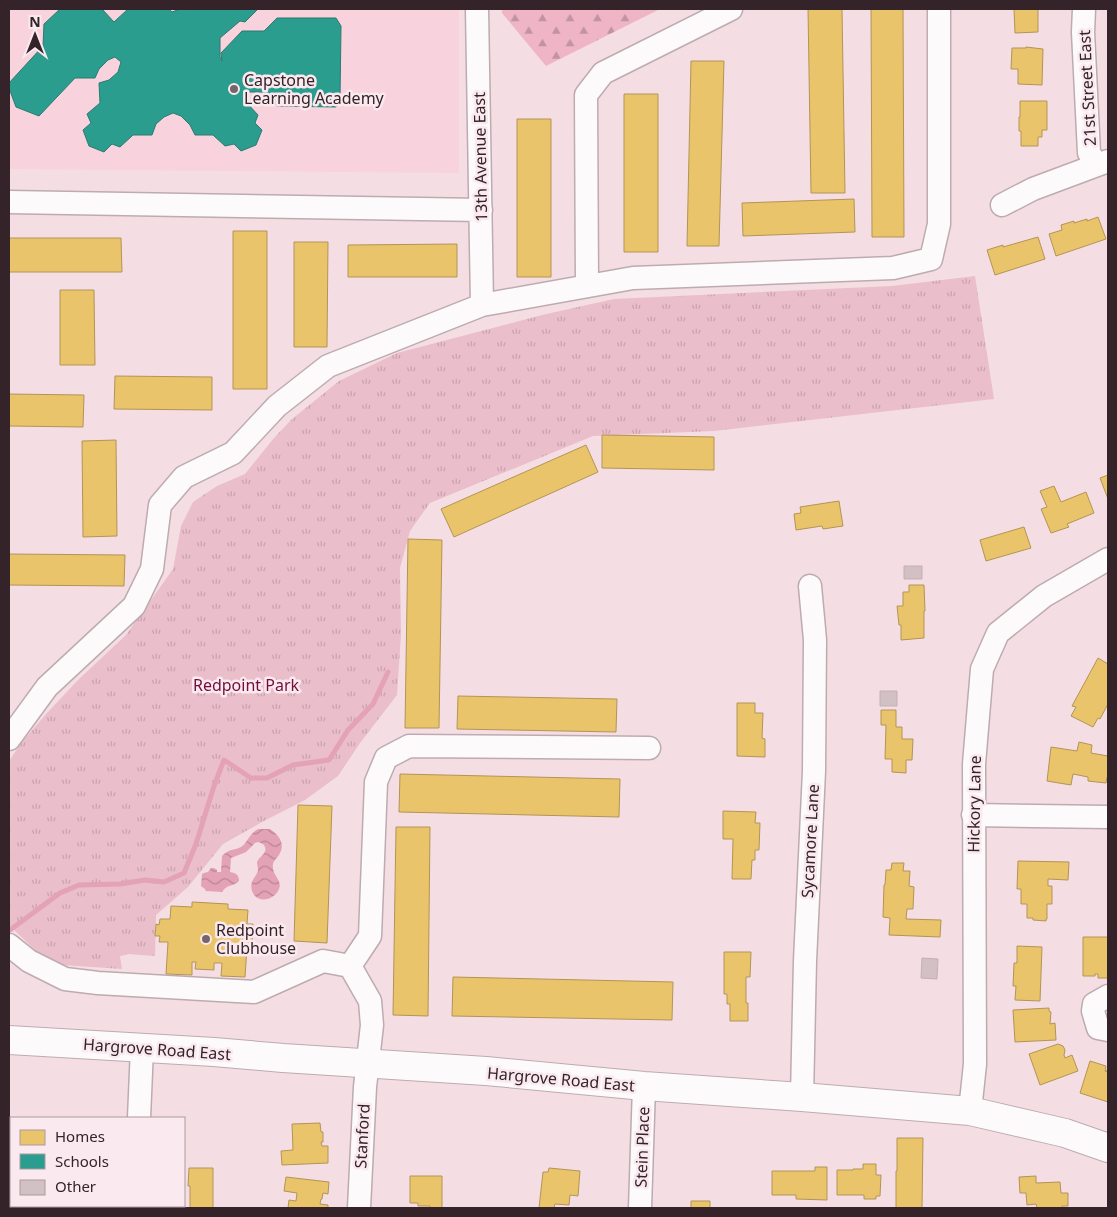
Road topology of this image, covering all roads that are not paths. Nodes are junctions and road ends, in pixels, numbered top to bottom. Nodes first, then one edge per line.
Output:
1 (477, 9) edge
2 (731, 9) edge
3 (939, 9) edge
4 (1084, 9) edge
5 (1102, 163) edge
6 (9, 202) edge
7 (1002, 205) dead end
8 (481, 210) junction
9 (587, 286) junction
10 (482, 305) junction
11 (1108, 559) edge
12 (810, 586) dead end
13 (9, 739) edge
14 (650, 748) dead end
15 (973, 815) junction
16 (1108, 817) edge
17 (9, 945) edge
18 (350, 966) junction
19 (1108, 996) edge
20 (1108, 1030) edge
21 (9, 1040) edge
22 (142, 1048) junction
23 (367, 1064) junction
24 (644, 1086) junction
25 (802, 1097) junction
26 (970, 1111) junction
27 (139, 1117) edge
28 (1108, 1148) edge
29 (359, 1208) edge
30 (640, 1208) edge

1 - 8 street, 13th Avenue East
2 - 9 street
3 - 9 street
4 - 5 street, 21st Street East
5 - 7 street
6 - 8 street
8 - 10 street, 13th Avenue East
9 - 10 street
10 - 13 street
11 - 15 street, Hickory Lane
12 - 25 street, Sycamore Lane
14 - 18 street
15 - 16 street
15 - 26 street, Hickory Lane
17 - 18 street
18 - 23 street, Stanford
19 - 20 street
21 - 22 main road, Hargrove Road East
22 - 23 main road, Hargrove Road East
22 - 27 street
23 - 24 main road, Hargrove Road East
23 - 29 street, Stanford
24 - 25 main road, Hargrove Road East
24 - 30 street, Stein Place
25 - 26 main road, Hargrove Road East
26 - 28 main road, Hargrove Road East

